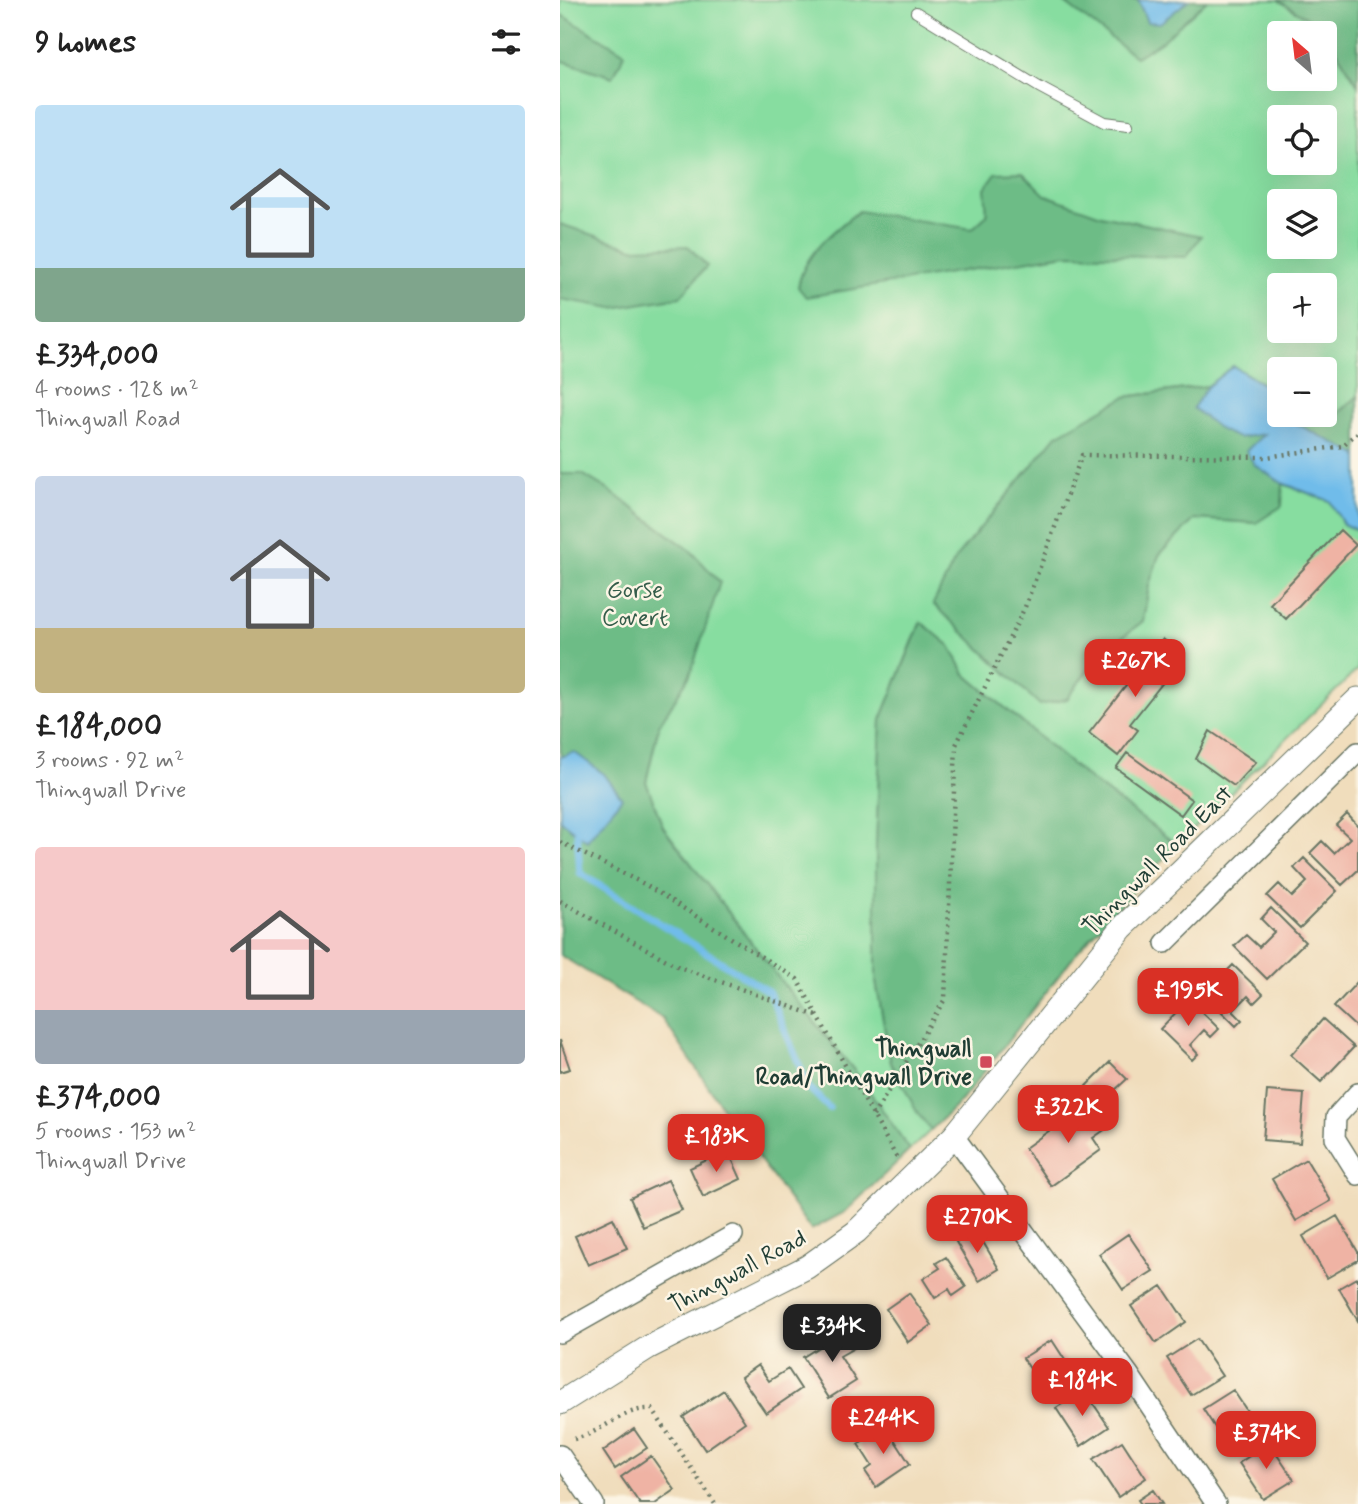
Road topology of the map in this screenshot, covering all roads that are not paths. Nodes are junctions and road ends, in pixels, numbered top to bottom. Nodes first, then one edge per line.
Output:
1 (916, 12) dead end
2 (1128, 125) dead end
3 (1358, 699) edge
4 (1358, 752) edge
5 (1165, 943) dead end
6 (1358, 1093) edge
7 (954, 1136) junction
8 (1358, 1175) edge
9 (733, 1235) dead end
10 (560, 1333) edge
11 (560, 1403) edge
12 (565, 1448) edge
13 (593, 1504) edge
14 (1216, 1504) edge

1 - 2 lane
3 - 7 street, Thingwall Road East
4 - 5 street
6 - 8 street
7 - 11 street, Thingwall Road
7 - 14 street
9 - 10 street, Thingwall Road
12 - 13 street

